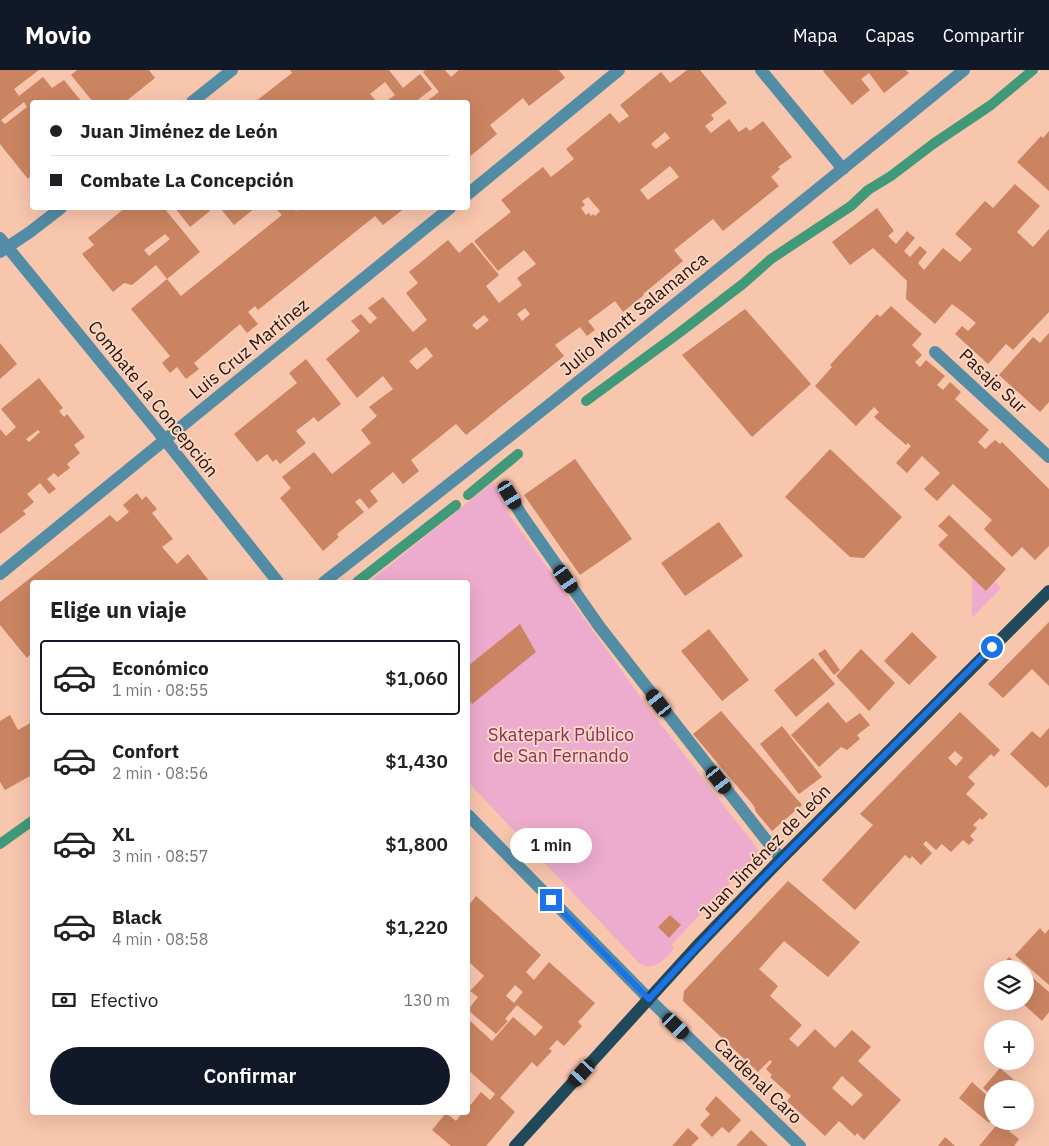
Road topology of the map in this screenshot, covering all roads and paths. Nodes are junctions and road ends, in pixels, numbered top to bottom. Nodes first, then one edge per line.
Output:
1 (232, 70) edge
2 (619, 70) edge
3 (761, 70) edge
4 (964, 70) edge
5 (194, 100) edge
6 (843, 169) junction
7 (470, 192) edge
8 (58, 210) edge
9 (448, 210) edge
10 (2, 246) edge
11 (936, 352) dead end
12 (165, 440) junction
13 (1049, 457) edge
14 (510, 495) dead end
15 (0, 574) edge
16 (276, 580) edge
17 (327, 580) edge
18 (1049, 591) edge
19 (470, 817) edge
20 (781, 859) junction
21 (649, 999) junction
22 (515, 1146) edge
23 (800, 1146) edge

1 - 5 street
2 - 7 street
3 - 6 street
4 - 6 street, Julio Montt Salamanca
6 - 17 street, Julio Montt Salamanca
8 - 10 street
9 - 12 street, Luis Cruz Martínez
10 - 12 street, Combate La Concepción
11 - 13 street, Pasaje Sur
12 - 15 street, Luis Cruz Martínez
12 - 16 street, Combate La Concepción
14 - 20 street
18 - 20 main road, Juan Jiménez de León
19 - 21 street
20 - 21 main road, Juan Jiménez de León
21 - 22 main road, Juan Jiménez de León
21 - 23 street, Cardenal Caro

